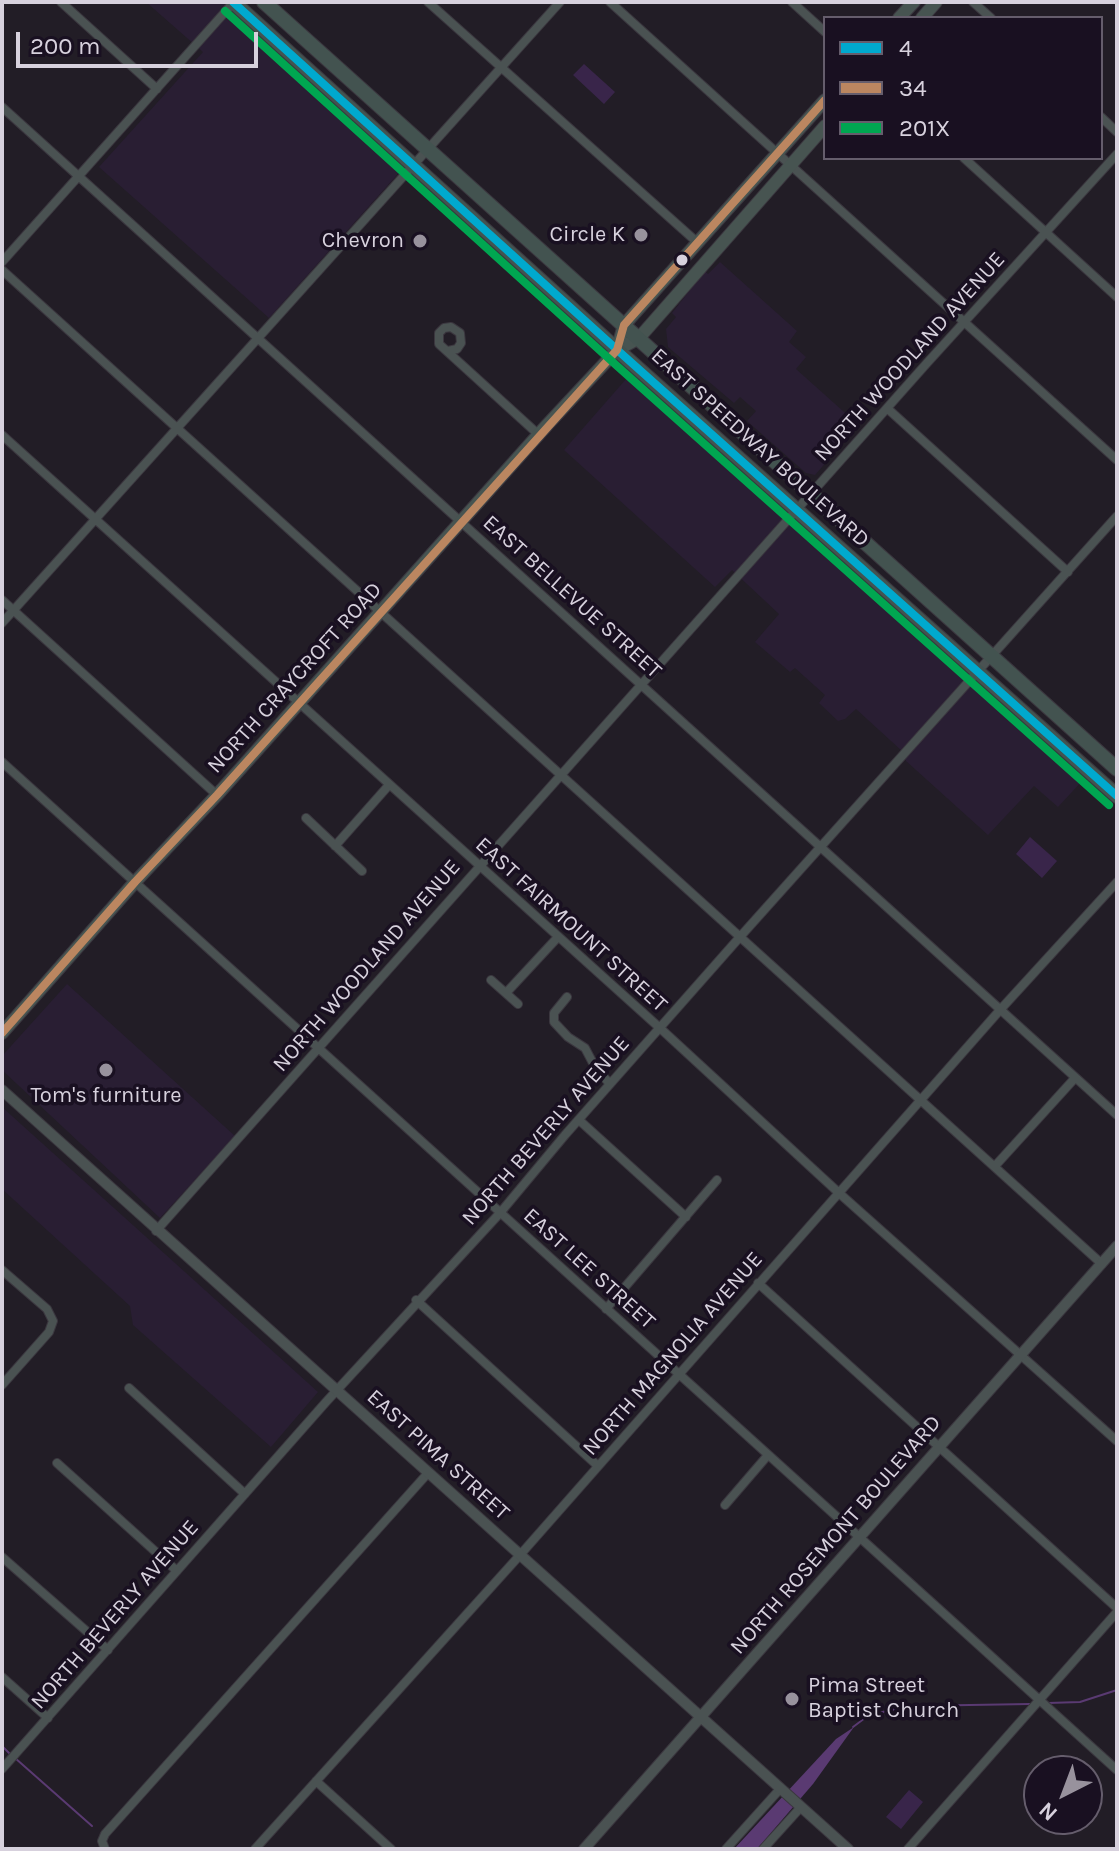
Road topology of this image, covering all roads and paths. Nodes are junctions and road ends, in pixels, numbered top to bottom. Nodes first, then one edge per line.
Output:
1 (61, 2) edge
2 (233, 2) edge
3 (264, 2) edge
4 (428, 2) edge
5 (560, 2) edge
6 (610, 2) edge
7 (792, 2) edge
8 (973, 2) edge
9 (989, 16) edge
10 (823, 30) edge
11 (502, 68) junction
12 (157, 89) junction
13 (823, 102) edge
14 (2, 107) edge
15 (823, 128) edge
16 (429, 148) junction
17 (778, 152) junction
18 (1117, 154) edge
19 (966, 160) edge
20 (790, 165) junction
21 (414, 166) junction
22 (79, 176) junction
23 (1047, 233) junction
24 (698, 243) junction
25 (2, 262) edge
26 (2, 270) edge
27 (1117, 297) edge
28 (964, 324) junction
29 (624, 325) junction
30 (639, 338) junction
31 (258, 339) junction
32 (617, 350) junction
33 (448, 351) dead end
34 (888, 409) junction
35 (178, 429) junction
36 (2, 435) edge
37 (539, 435) junction
38 (1117, 460) edge
39 (811, 496) junction
40 (798, 510) junction
41 (1117, 516) edge
42 (95, 519) junction
43 (461, 522) junction
44 (1068, 572) junction
45 (2, 600) edge
46 (13, 610) junction
47 (381, 613) junction
48 (2, 623) edge
49 (991, 657) junction
50 (978, 672) junction
51 (642, 685) junction
52 (299, 703) junction
53 (2, 762) edge
54 (1117, 769) edge
55 (561, 777) junction
56 (389, 785) junction
57 (217, 795) junction
58 (1117, 796) edge
59 (306, 818) dead end
60 (335, 846) junction
61 (822, 847) junction
62 (479, 867) junction
63 (362, 871) dead end
64 (135, 882) junction
65 (1117, 882) edge
66 (558, 937) junction
67 (739, 938) junction
68 (491, 980) dead end
69 (506, 993) junction
70 (567, 997) dead end
71 (518, 1004) dead end
72 (1000, 1010) junction
73 (661, 1029) junction
74 (2, 1033) edge
75 (320, 1049) junction
76 (1075, 1078) junction
77 (610, 1084) junction
78 (2, 1090) edge
79 (921, 1102) junction
80 (1117, 1115) edge
81 (579, 1120) junction
82 (995, 1166) junction
83 (717, 1180) dead end
84 (839, 1193) junction
85 (500, 1213) junction
86 (686, 1217) junction
87 (156, 1231) junction
88 (1117, 1246) edge
89 (1102, 1264) junction
90 (2, 1270) edge
91 (758, 1283) junction
92 (416, 1300) junction
93 (606, 1309) junction
94 (1022, 1354) junction
95 (678, 1374) junction
96 (2, 1385) edge
97 (129, 1388) dead end
98 (336, 1391) junction
99 (1117, 1441) edge
100 (941, 1447) junction
101 (768, 1455) junction
102 (57, 1463) dead end
103 (598, 1466) junction
104 (428, 1473) junction
105 (245, 1494) junction
106 (725, 1505) dead end
107 (861, 1537) junction
108 (520, 1555) junction
109 (2, 1557) edge
110 (177, 1571) junction
111 (1117, 1610) edge
112 (108, 1650) junction
113 (2, 1677) edge
114 (1041, 1701) junction
115 (48, 1718) junction
116 (701, 1718) junction
117 (2, 1769) edge
118 (1117, 1770) edge
119 (316, 1781) junction
120 (781, 1789) junction
121 (799, 1805) junction
122 (103, 1845) edge
123 (255, 1849) edge
124 (391, 1849) edge
125 (584, 1849) edge
126 (726, 1849) edge
127 (763, 1849) edge
128 (848, 1849) edge
129 (908, 1849) edge

1 - 12 street
2 - 12 street
2 - 21 main road, EAST SPEEDWAY BOULEVARD
3 - 16 main road, EAST SPEEDWAY BOULEVARD
4 - 11 street
5 - 11 street
6 - 17 street
7 - 10 street
8 - 9 street
11 - 16 street
11 - 24 street
12 - 22 street
13 - 17 main road, NORTH CRAYCROFT ROAD
14 - 22 street, EAST BELLEVUE STREET
15 - 20 main road, NORTH CRAYCROFT ROAD
16 - 21 street
16 - 29 main road, EAST SPEEDWAY BOULEVARD
17 - 20 street
17 - 24 main road, NORTH CRAYCROFT ROAD
18 - 23 street, NORTH WOODLAND AVENUE
19 - 23 street
20 - 28 street
20 - 30 main road, NORTH CRAYCROFT ROAD
21 - 31 street
21 - 32 main road, EAST SPEEDWAY BOULEVARD
22 - 25 street
22 - 31 street, EAST BELLEVUE STREET
23 - 27 street
23 - 28 street, NORTH WOODLAND AVENUE
24 - 29 main road, NORTH CRAYCROFT ROAD
26 - 35 street
28 - 34 street, NORTH WOODLAND AVENUE
28 - 38 street
29 - 30 main road, EAST SPEEDWAY BOULEVARD
29 - 32 main road, NORTH CRAYCROFT ROAD
30 - 32 main road, NORTH CRAYCROFT ROAD
30 - 39 main road, EAST SPEEDWAY BOULEVARD
31 - 35 street
31 - 43 street, EAST BELLEVUE STREET
32 - 37 main road, NORTH CRAYCROFT ROAD
32 - 40 main road, EAST SPEEDWAY BOULEVARD
33 - 37 street
34 - 39 street, NORTH WOODLAND AVENUE
34 - 44 street
35 - 42 street
35 - 47 street
36 - 42 street, EAST FAIRMOUNT STREET
37 - 43 main road, NORTH CRAYCROFT ROAD
39 - 40 street, NORTH WOODLAND AVENUE
39 - 49 main road, EAST SPEEDWAY BOULEVARD
40 - 50 main road, EAST SPEEDWAY BOULEVARD
40 - 51 street, NORTH WOODLAND AVENUE
41 - 44 street, NORTH BEVERLY AVENUE
42 - 46 street
42 - 52 street, EAST FAIRMOUNT STREET
43 - 47 main road, NORTH CRAYCROFT ROAD
43 - 51 street, EAST BELLEVUE STREET
44 - 49 street, NORTH BEVERLY AVENUE
45 - 46 street
46 - 48 street
46 - 57 street
47 - 52 main road, NORTH CRAYCROFT ROAD
47 - 55 street
49 - 50 street, NORTH BEVERLY AVENUE
49 - 54 main road, EAST SPEEDWAY BOULEVARD
50 - 58 main road, EAST SPEEDWAY BOULEVARD
50 - 61 street, NORTH BEVERLY AVENUE
51 - 55 street, NORTH WOODLAND AVENUE
51 - 61 street, EAST BELLEVUE STREET
52 - 56 street, EAST FAIRMOUNT STREET
52 - 57 main road, NORTH CRAYCROFT ROAD
53 - 64 street, EAST LEE STREET
55 - 62 street, NORTH WOODLAND AVENUE
55 - 67 street
56 - 60 street
56 - 62 street, EAST FAIRMOUNT STREET
57 - 64 main road, NORTH CRAYCROFT ROAD
59 - 60 street
60 - 63 street
61 - 67 street, NORTH BEVERLY AVENUE
61 - 72 street, EAST BELLEVUE STREET
62 - 66 street, EAST FAIRMOUNT STREET
62 - 75 street, NORTH WOODLAND AVENUE
64 - 74 main road, NORTH CRAYCROFT ROAD
64 - 75 street, EAST LEE STREET
65 - 72 street, NORTH MAGNOLIA AVENUE
66 - 69 street
66 - 73 street, EAST FAIRMOUNT STREET
67 - 73 street, NORTH BEVERLY AVENUE
67 - 79 street
68 - 69 street
69 - 71 street
70 - 77 street
72 - 76 street, EAST BELLEVUE STREET
72 - 79 street, NORTH MAGNOLIA AVENUE
73 - 77 street, NORTH BEVERLY AVENUE
73 - 84 street, EAST FAIRMOUNT STREET
75 - 85 street, EAST LEE STREET
75 - 87 street, NORTH WOODLAND AVENUE
76 - 80 street, EAST BELLEVUE STREET
76 - 82 street
77 - 81 street, NORTH BEVERLY AVENUE
78 - 87 street, EAST PIMA STREET
79 - 82 street
79 - 84 street, NORTH MAGNOLIA AVENUE
81 - 85 street, NORTH BEVERLY AVENUE
81 - 86 street
82 - 89 street
83 - 86 street
84 - 91 street, NORTH MAGNOLIA AVENUE
84 - 94 street, EAST FAIRMOUNT STREET
85 - 92 street, NORTH BEVERLY AVENUE
85 - 93 street, EAST LEE STREET
86 - 93 street
87 - 98 street, EAST PIMA STREET
88 - 89 street, NORTH ROSEMONT BOULEVARD
89 - 94 street, NORTH ROSEMONT BOULEVARD
90 - 96 street
91 - 95 street, NORTH MAGNOLIA AVENUE
91 - 100 street
92 - 98 street, NORTH BEVERLY AVENUE
92 - 103 street
93 - 95 street, EAST LEE STREET
94 - 99 street, EAST FAIRMOUNT STREET
94 - 100 street, NORTH ROSEMONT BOULEVARD
95 - 101 street, EAST LEE STREET
95 - 103 street, NORTH MAGNOLIA AVENUE
97 - 105 street
98 - 104 street, EAST PIMA STREET
98 - 105 street, NORTH BEVERLY AVENUE
100 - 107 street, NORTH ROSEMONT BOULEVARD
100 - 111 street
101 - 106 street
101 - 107 street, EAST LEE STREET
102 - 110 street
103 - 108 street, NORTH MAGNOLIA AVENUE
104 - 108 street, EAST PIMA STREET
104 - 122 street
105 - 110 street, NORTH BEVERLY AVENUE
107 - 114 street, EAST LEE STREET
107 - 116 street, NORTH ROSEMONT BOULEVARD
108 - 116 street, EAST PIMA STREET
108 - 119 street, NORTH MAGNOLIA AVENUE
109 - 112 street
110 - 112 street, NORTH BEVERLY AVENUE
111 - 114 street
112 - 115 street, NORTH BEVERLY AVENUE
113 - 115 street
114 - 118 street, EAST LEE STREET
114 - 129 street
115 - 117 street, NORTH BEVERLY AVENUE
116 - 120 street, EAST PIMA STREET
116 - 125 street, NORTH ROSEMONT BOULEVARD
119 - 123 street, NORTH MAGNOLIA AVENUE
119 - 124 street
120 - 121 street, EAST PIMA STREET
120 - 126 street
121 - 127 street
121 - 128 street, EAST PIMA STREET

